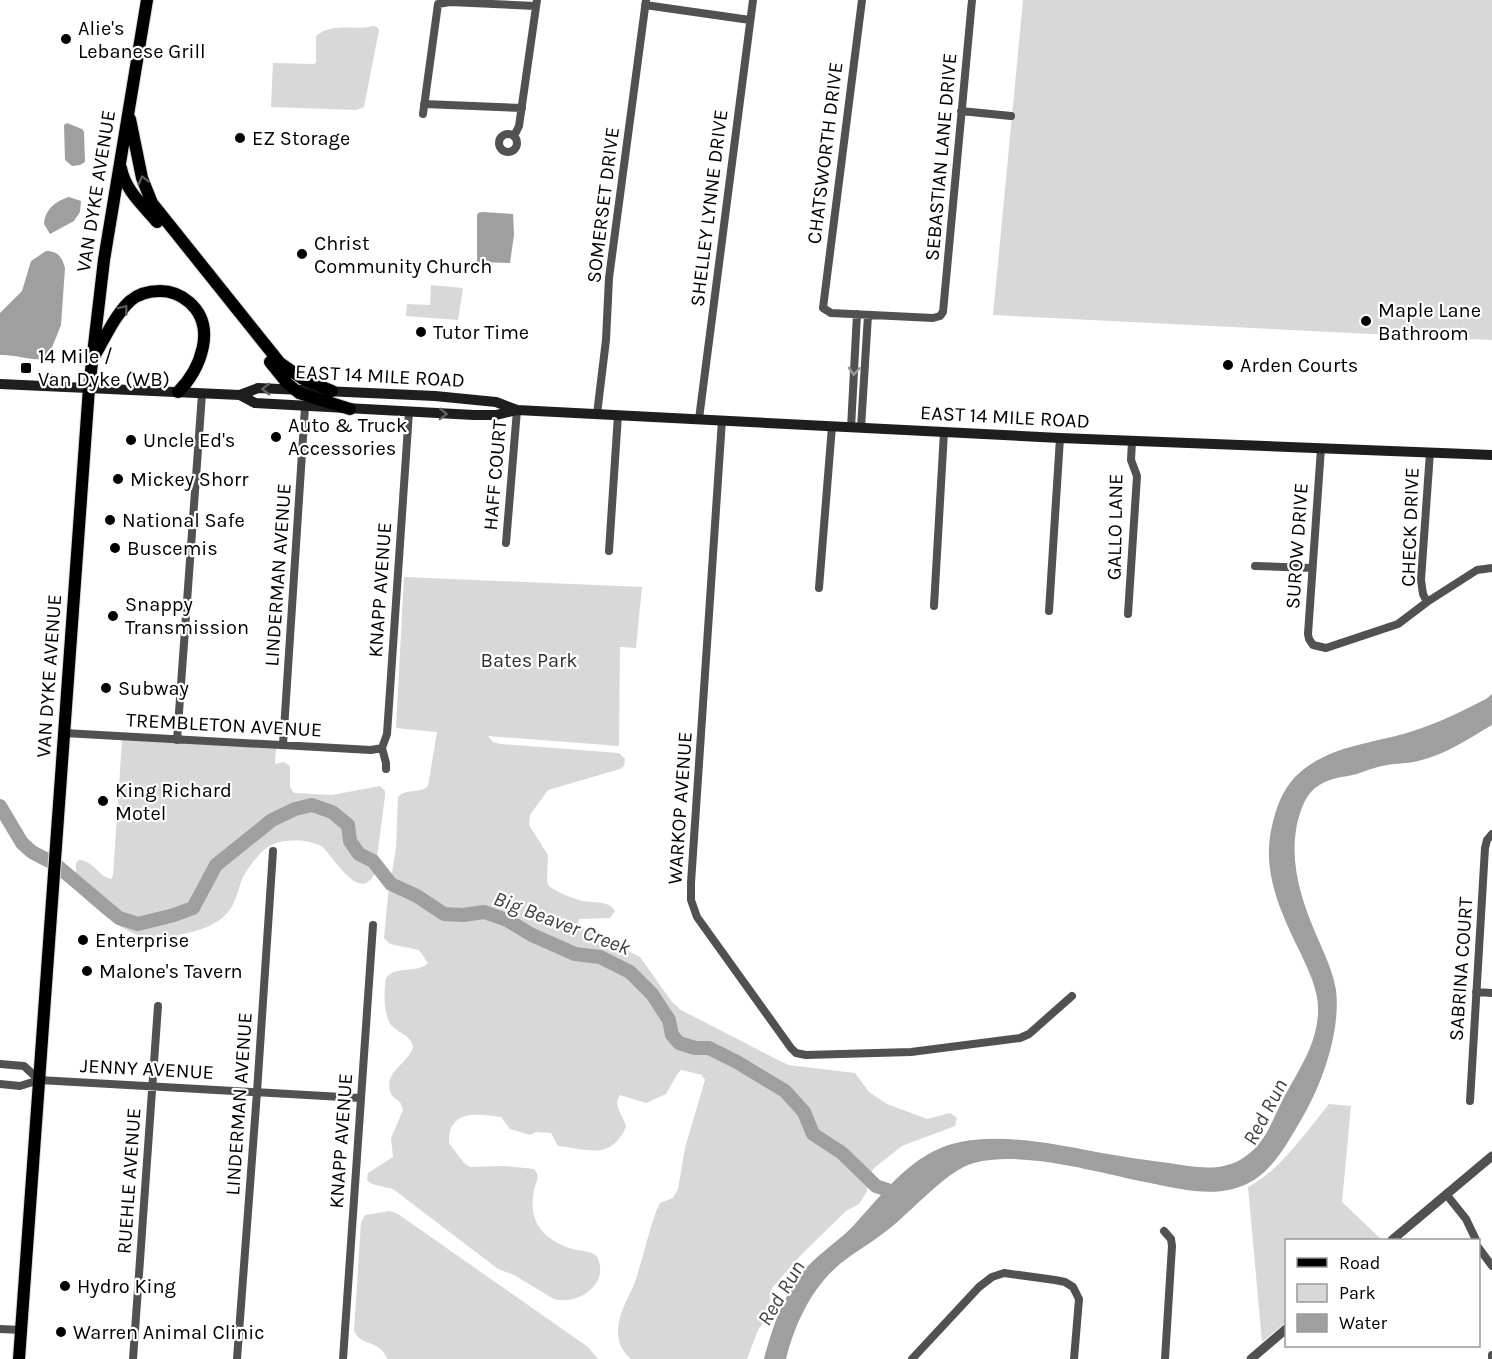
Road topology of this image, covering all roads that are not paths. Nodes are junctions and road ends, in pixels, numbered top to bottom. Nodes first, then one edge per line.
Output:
1 (147, 0) edge
2 (753, 0) edge
3 (862, 0) edge
4 (972, 0) edge
5 (536, 3) edge
6 (645, 3) edge
7 (750, 20) junction
8 (424, 104) junction
9 (522, 108) junction
10 (962, 111) junction
11 (129, 112) junction
12 (423, 114) dead end
13 (1011, 116) dead end
14 (514, 136) dead end
15 (120, 164) junction
16 (857, 314) junction
17 (867, 315) junction
18 (92, 358) junction
19 (0, 384) edge
20 (89, 388) junction
21 (293, 389) junction
22 (332, 391) junction
23 (178, 392) junction
24 (202, 393) junction
25 (240, 395) junction
26 (305, 407) junction
27 (350, 409) junction
28 (517, 410) junction
29 (410, 412) junction
30 (597, 414) junction
31 (618, 415) junction
32 (699, 419) junction
33 (722, 420) junction
34 (832, 426) junction
35 (856, 428) junction
36 (944, 432) junction
37 (1060, 438) junction
38 (1132, 441) junction
39 (1321, 448) junction
40 (1430, 452) junction
41 (1492, 455) edge
42 (506, 543) dead end
43 (609, 550) dead end
44 (1255, 566) dead end
45 (1312, 568) junction
46 (1492, 568) edge
47 (819, 588) dead end
48 (1427, 602) junction
49 (934, 606) dead end
50 (1049, 611) dead end
51 (1128, 614) dead end
52 (64, 733) junction
53 (177, 740) junction
54 (283, 745) junction
55 (381, 748) junction
56 (386, 769) dead end
57 (1489, 837) edge
58 (273, 851) dead end
59 (374, 925) dead end
60 (1476, 992) junction
61 (1492, 993) edge
62 (1072, 996) dead end
63 (159, 1006) dead end
64 (0, 1065) edge
65 (39, 1080) junction
66 (0, 1084) edge
67 (153, 1087) junction
68 (257, 1092) junction
69 (360, 1098) junction
70 (1470, 1101) dead end
71 (1492, 1156) edge
72 (1446, 1194) junction
73 (1164, 1231) dead end
74 (1393, 1239) edge
75 (1476, 1239) edge
76 (1480, 1248) edge
77 (1492, 1266) edge
78 (0, 1329) edge
79 (22, 1330) junction
80 (1285, 1331) edge
81 (20, 1359) edge
82 (133, 1359) edge
83 (237, 1359) edge
84 (343, 1359) edge
85 (912, 1359) edge
86 (1074, 1359) edge
87 (1165, 1359) edge
88 (1251, 1359) edge

1 - 11 main road, VAN DYKE AVENUE
2 - 7 street, SHELLEY LYNNE DRIVE
3 - 16 street, CHATSWORTH DRIVE
4 - 10 street, SEBASTIAN LANE DRIVE
5 - 8 street
5 - 9 street
6 - 7 street
6 - 30 street, SOMERSET DRIVE
7 - 32 street, SHELLEY LYNNE DRIVE
8 - 9 street
8 - 12 street
9 - 14 street
10 - 13 street
10 - 17 street, SEBASTIAN LANE DRIVE
11 - 15 main road, VAN DYKE AVENUE
22 -> 11 main road
15 - 18 main road, VAN DYKE AVENUE
15 - 21 main road
16 - 17 street
16 -> 35 street
17 - 35 street
18 - 20 main road, VAN DYKE AVENUE
18 -> 23 main road
19 - 20 main road, EAST 14 MILE ROAD
20 - 23 main road, EAST 14 MILE ROAD
20 - 52 main road, VAN DYKE AVENUE
21 - 22 main road, EAST 14 MILE ROAD
21 -> 25 main road, EAST 14 MILE ROAD
21 - 27 main road
22 - 28 main road, EAST 14 MILE ROAD
23 - 24 main road, EAST 14 MILE ROAD
24 - 25 main road, EAST 14 MILE ROAD
24 - 53 street
25 - 26 main road, EAST 14 MILE ROAD
26 - 27 main road, EAST 14 MILE ROAD
26 - 54 street, LINDERMAN AVENUE
27 - 29 main road, EAST 14 MILE ROAD
29 -> 28 main road, EAST 14 MILE ROAD
28 - 30 main road, EAST 14 MILE ROAD
28 - 42 street, HAFF COURT
29 - 55 street, KNAPP AVENUE
30 - 31 main road, EAST 14 MILE ROAD
31 - 32 main road, EAST 14 MILE ROAD
31 - 43 street
32 - 33 main road, EAST 14 MILE ROAD
33 - 34 main road, EAST 14 MILE ROAD
33 - 62 street, WARKOP AVENUE
34 - 35 main road, EAST 14 MILE ROAD
34 - 47 street
35 - 36 main road, EAST 14 MILE ROAD
36 - 37 main road, EAST 14 MILE ROAD
36 - 49 street
37 - 38 main road, EAST 14 MILE ROAD
37 - 50 street
38 - 39 main road, EAST 14 MILE ROAD
38 - 51 street, GALLO LANE
39 - 40 main road, EAST 14 MILE ROAD
39 - 45 street, SUROW DRIVE
40 - 41 main road, EAST 14 MILE ROAD
40 - 48 street, CHECK DRIVE
44 - 45 street
45 - 48 street, SUROW DRIVE
46 - 48 street
52 - 53 street, TREMBLETON AVENUE
52 - 65 main road, VAN DYKE AVENUE
53 - 54 street, TREMBLETON AVENUE
54 - 55 street, TREMBLETON AVENUE
55 - 56 street, KNAPP AVENUE
57 - 60 street, SABRINA COURT
58 - 68 street, LINDERMAN AVENUE
59 - 69 street, KNAPP AVENUE
60 - 61 street
60 - 70 street, SABRINA COURT
63 - 67 street, RUEHLE AVENUE
64 - 65 street
65 - 66 street
65 - 67 street, JENNY AVENUE
65 - 79 main road, VAN DYKE AVENUE
67 - 68 street, JENNY AVENUE
67 - 82 street, RUEHLE AVENUE
68 - 69 street, JENNY AVENUE
68 - 83 street, LINDERMAN AVENUE
69 - 84 street, KNAPP AVENUE
71 - 72 street
72 - 74 street
72 - 75 street
73 - 87 street
76 - 77 street
78 - 79 street
79 - 81 main road, VAN DYKE AVENUE
80 - 88 street
85 - 86 street

